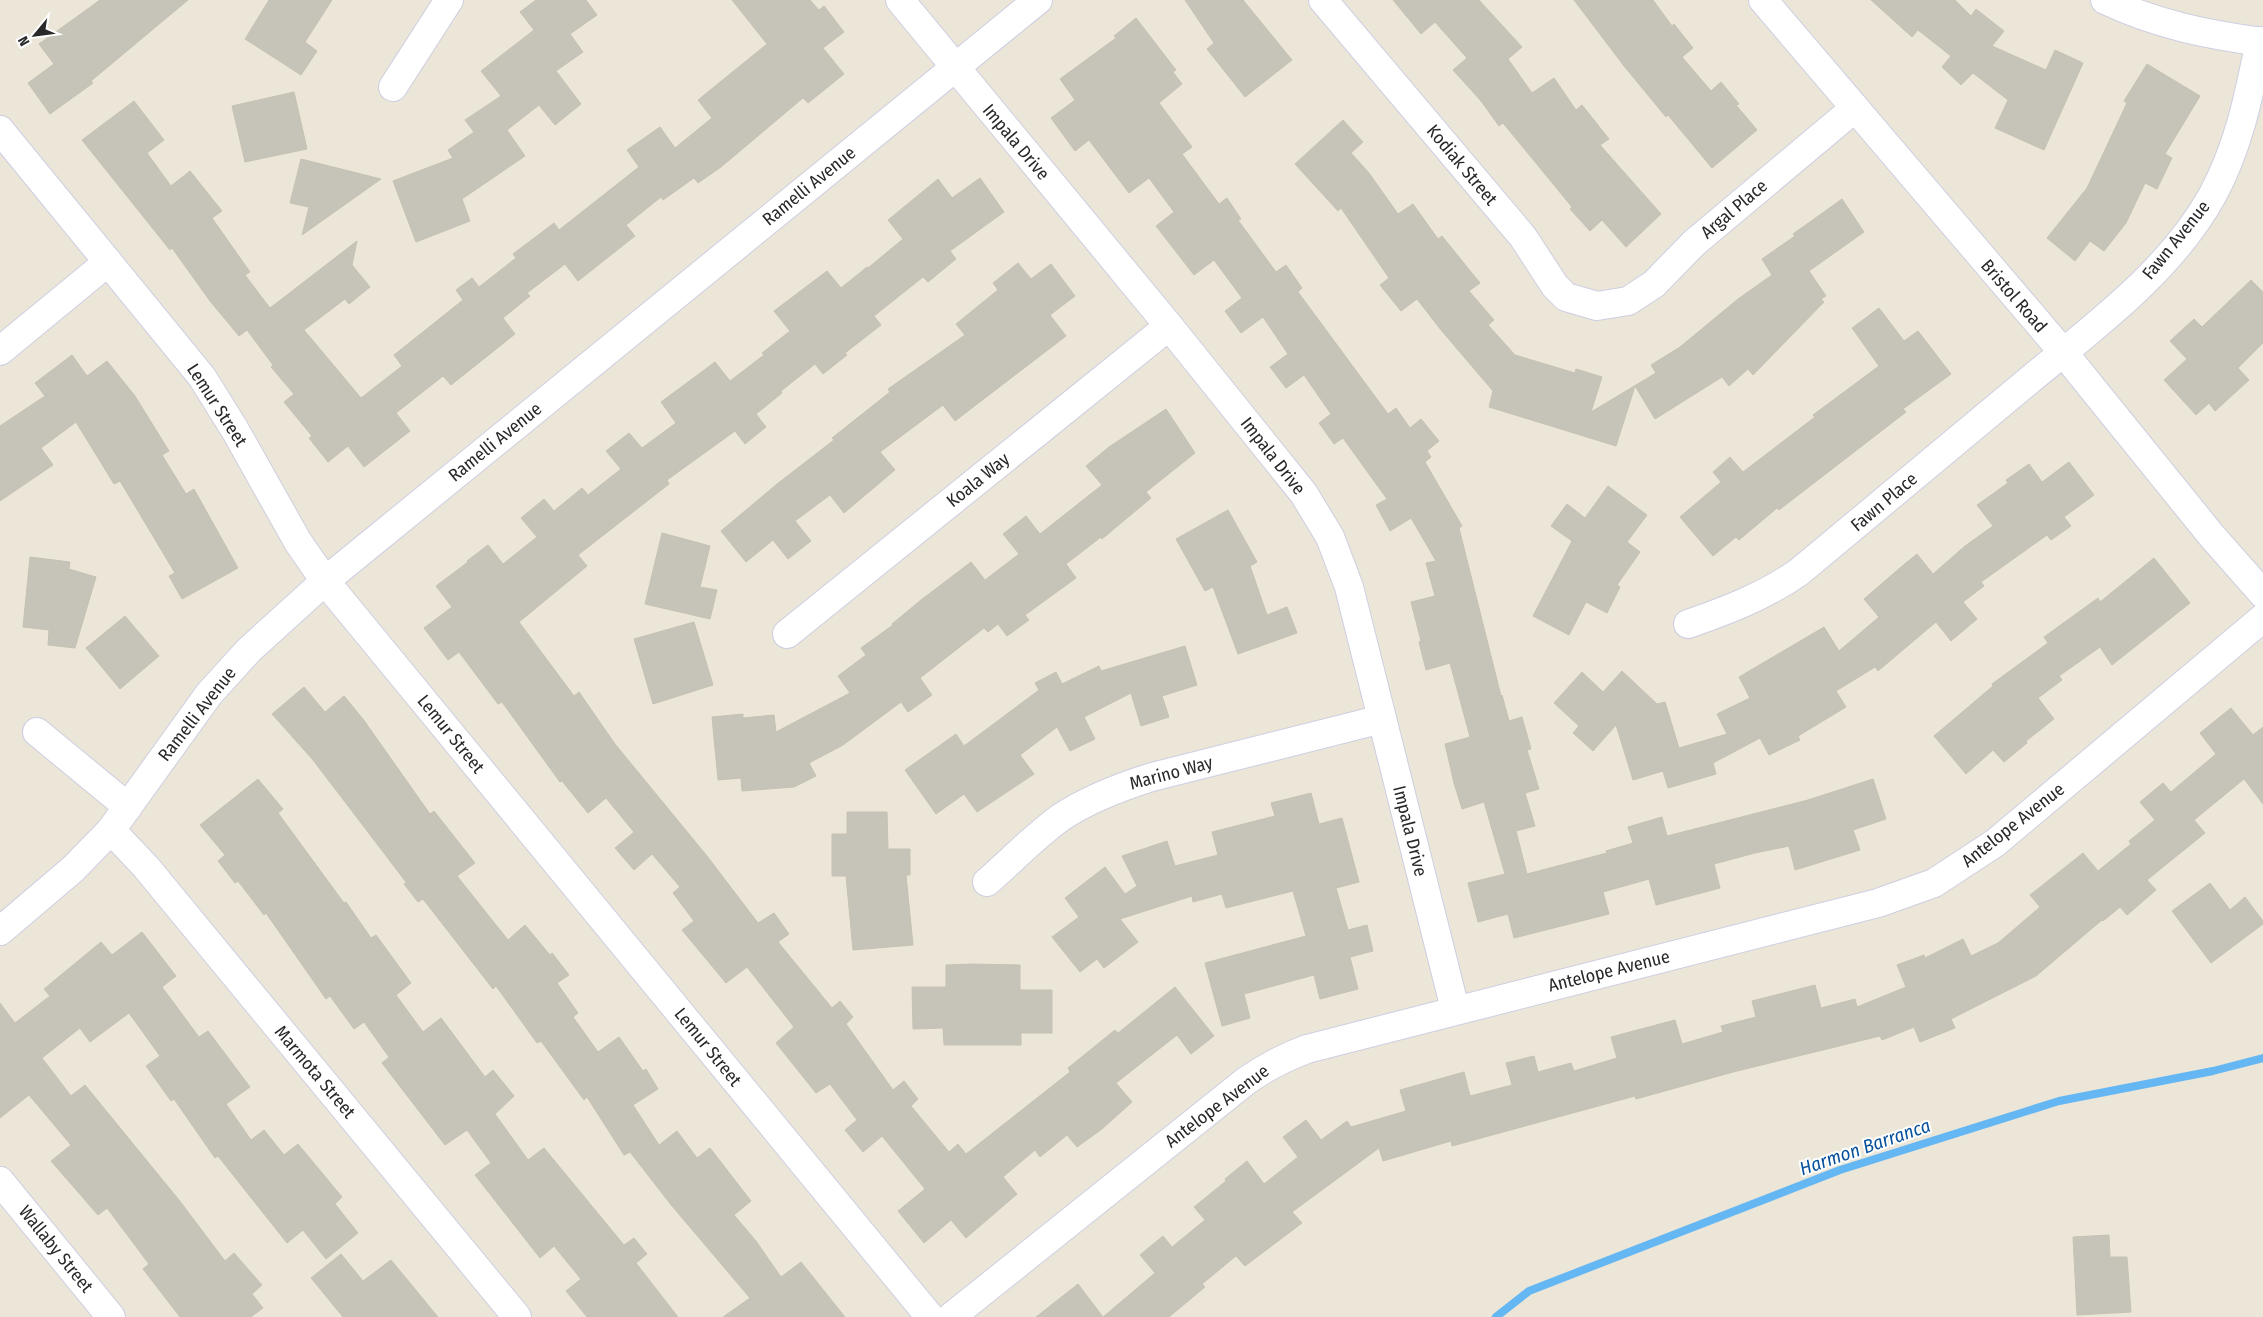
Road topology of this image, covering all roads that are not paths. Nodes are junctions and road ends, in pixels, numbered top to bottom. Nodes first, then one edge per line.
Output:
1 (449, 0) edge
2 (900, 0) edge
3 (1038, 0) edge
4 (1323, 0) edge
5 (1762, 0) edge
6 (2105, 0) edge
7 (2262, 41) edge
8 (955, 68) junction
9 (393, 88) dead end
10 (1854, 108) junction
11 (0, 130) edge
12 (108, 262) junction
13 (1612, 304) joint
14 (1169, 326) junction
15 (0, 351) edge
16 (2063, 352) junction
17 (325, 581) junction
18 (2263, 594) edge
19 (2263, 618) edge
20 (1688, 624) dead end
21 (787, 634) dead end
22 (1382, 720) junction
23 (38, 732) dead end
24 (128, 807) junction
25 (111, 830) junction
26 (987, 882) dead end
27 (0, 932) edge
28 (1455, 1010) junction
29 (0, 1181) edge
30 (111, 1317) edge
31 (517, 1317) edge
32 (930, 1317) edge
33 (951, 1317) edge

1 - 9 street
2 - 8 street, Impala Drive
3 - 8 street, Ramelli Avenue
4 - 13 street, Kodiak Street
5 - 10 street, Bristol Road
6 - 7 street
7 - 16 street, Fawn Avenue
8 - 14 street, Impala Drive
8 - 17 street, Ramelli Avenue
10 - 13 street, Argal Place
10 - 16 street, Bristol Road
11 - 12 street, Lemur Street
12 - 15 street
12 - 17 street, Lemur Street
14 - 21 street, Koala Way
14 - 22 street, Impala Drive
16 - 18 street, Bristol Road
16 - 20 street, Fawn Place
17 - 24 street, Ramelli Avenue
17 - 32 street, Lemur Street
19 - 28 street, Antelope Avenue
22 - 26 street, Marino Way
22 - 28 street, Impala Drive
23 - 24 street
24 - 25 street, Ramelli Avenue
25 - 27 street, Ramelli Avenue
25 - 31 street, Marmota Street
28 - 33 street, Antelope Avenue
29 - 30 street, Wallaby Street

